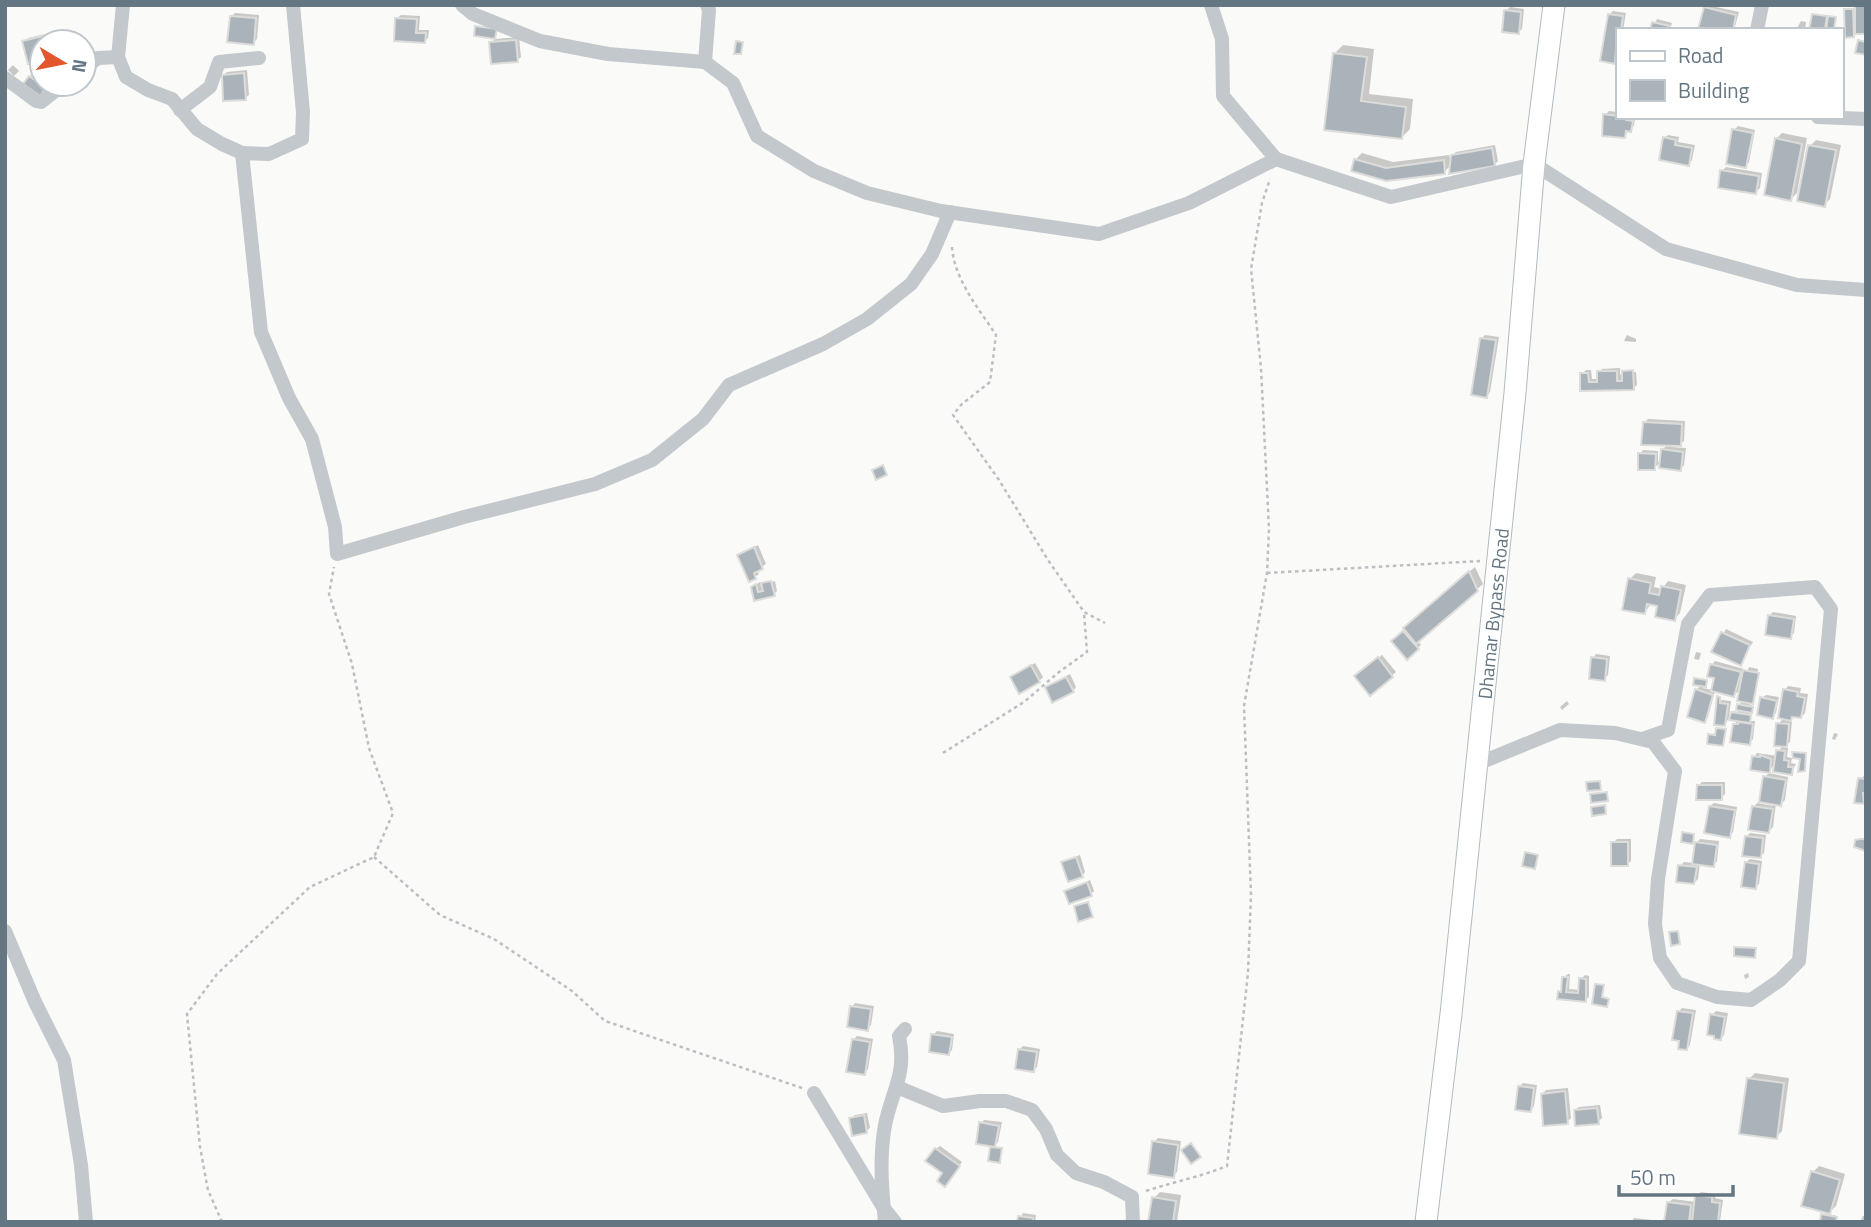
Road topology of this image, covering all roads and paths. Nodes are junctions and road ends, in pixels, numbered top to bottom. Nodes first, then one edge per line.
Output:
1 (123, 5) edge
2 (293, 5) edge
3 (462, 5) edge
4 (707, 5) edge
5 (1211, 5) edge
6 (1554, 5) edge
7 (1762, 5) edge
8 (1757, 28) edge
9 (118, 57) junction
10 (98, 58) edge
11 (258, 58) dead end
12 (705, 62) junction
13 (5, 78) edge
14 (28, 95) edge
15 (32, 98) edge
16 (47, 98) edge
17 (180, 110) junction
18 (1843, 118) edge
19 (1866, 119) edge
20 (242, 153) junction
21 (1276, 159) junction
22 (1534, 164) junction
23 (950, 212) junction
24 (1866, 290) edge
25 (337, 554) junction
26 (1498, 560) junction
27 (1267, 573) junction
28 (1084, 612) junction
29 (1105, 623) dead end
30 (1642, 739) junction
31 (943, 753) dead end
32 (1477, 764) junction
33 (374, 857) junction
34 (5, 930) edge
35 (905, 1029) dead end
36 (897, 1087) junction
37 (814, 1093) joint
38 (1132, 1197) junction
39 (884, 1214) edge
40 (86, 1222) edge
41 (222, 1222) edge
42 (895, 1222) edge
43 (1133, 1222) edge
44 (1426, 1222) edge

1 - 9 street
2 - 20 street
3 - 12 street
4 - 12 street
5 - 21 street
6 - 22 main road, Dhamar Bypass Road
7 - 8 street
9 - 10 street
9 - 17 street
11 - 17 street
12 - 23 street
13 - 14 street
15 - 16 street
17 - 20 street
18 - 19 street
20 - 25 street
21 - 22 street
21 - 23 street
21 - 27 path
22 - 24 street
22 - 26 main road, Dhamar Bypass Road
23 - 25 street
23 - 28 path
25 - 33 path
26 - 27 path
26 - 32 main road, Dhamar Bypass Road
27 - 38 path
28 - 29 path
28 - 31 path
30 - 30 street
30 - 32 street
32 - 44 main road, Dhamar Bypass Road
33 - 37 path
33 - 41 path
34 - 40 street
35 - 36 street
36 - 38 street
36 - 39 street
37 - 39 street
38 - 43 street
39 - 42 street

